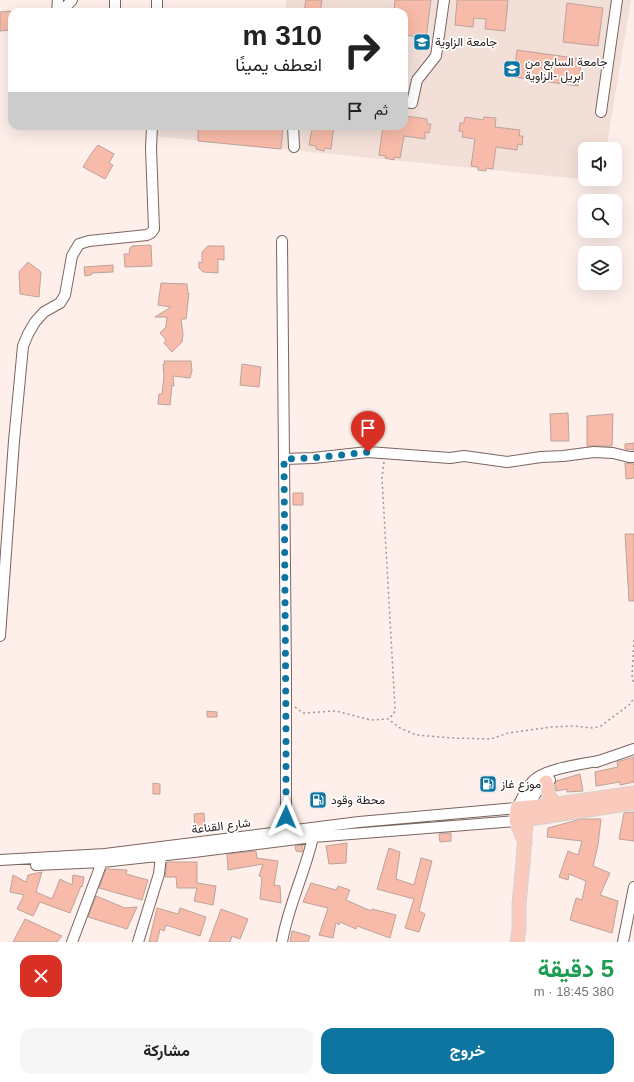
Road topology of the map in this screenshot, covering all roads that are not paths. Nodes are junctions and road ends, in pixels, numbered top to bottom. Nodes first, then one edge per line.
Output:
1 (72, 0) edge
2 (444, 0) edge
3 (617, 0) edge
4 (65, 8) edge
5 (408, 103) edge
6 (601, 112) dead end
7 (152, 130) edge
8 (293, 130) edge
9 (294, 147) dead end
10 (282, 242) dead end
11 (634, 457) edge
12 (284, 459) junction
13 (0, 636) edge
14 (634, 749) edge
15 (602, 760) junction
16 (546, 782) junction
17 (634, 793) edge
18 (634, 803) edge
19 (555, 804) junction
20 (522, 808) junction
21 (520, 821) junction
22 (286, 831) junction
23 (313, 837) junction
24 (161, 856) junction
25 (0, 860) edge
26 (102, 862) junction
27 (0, 866) edge
28 (634, 887) edge
29 (72, 942) edge
30 (138, 942) edge
31 (282, 942) edge
32 (517, 942) edge
33 (623, 942) edge

1 - 4 street
2 - 5 street
3 - 6 street
7 - 13 street
8 - 9 street
10 - 12 street
11 - 12 street
12 - 22 street
14 - 15 street
15 - 16 street
15 - 20 street
16 - 19 main road
16 - 20 street
17 - 19 main road
18 - 21 main road
19 - 20 main road
20 - 21 main road
20 - 22 street, شارع القناعة
21 - 23 street, شارع القناعة
21 - 32 main road
22 - 25 street, شارع القناعة
23 - 24 street, شارع القناعة
23 - 31 street
24 - 26 street, شارع القناعة
24 - 30 street
26 - 27 street, شارع القناعة
26 - 29 street
28 - 33 street

